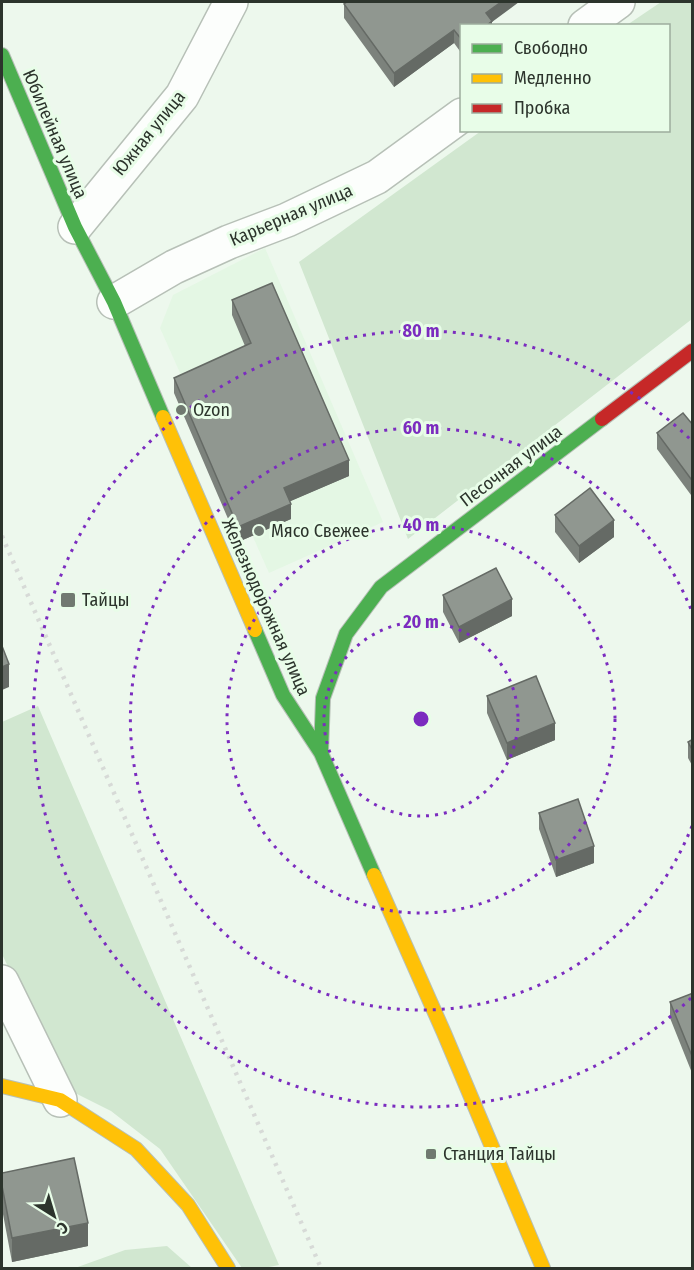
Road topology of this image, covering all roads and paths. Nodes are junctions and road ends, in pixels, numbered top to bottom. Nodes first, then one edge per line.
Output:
1 (231, 2) edge
2 (618, 2) edge
3 (588, 24) edge
4 (2, 55) edge
5 (460, 117) edge
6 (75, 227) junction
7 (114, 302) junction
8 (693, 351) edge
9 (321, 753) junction
10 (2, 982) edge
11 (2, 1086) edge
12 (60, 1100) junction
13 (228, 1269) edge
14 (543, 1269) edge

1 - 6 street, Южная улица
2 - 3 street
4 - 6 street, Юбилейная улица
5 - 7 street, Карьерная улица
6 - 7 street, Железнодорожная улица
7 - 9 street, Железнодорожная улица
8 - 9 street, Песочная улица
9 - 14 street, Железнодорожная улица
10 - 12 street
11 - 12 street
12 - 13 street

